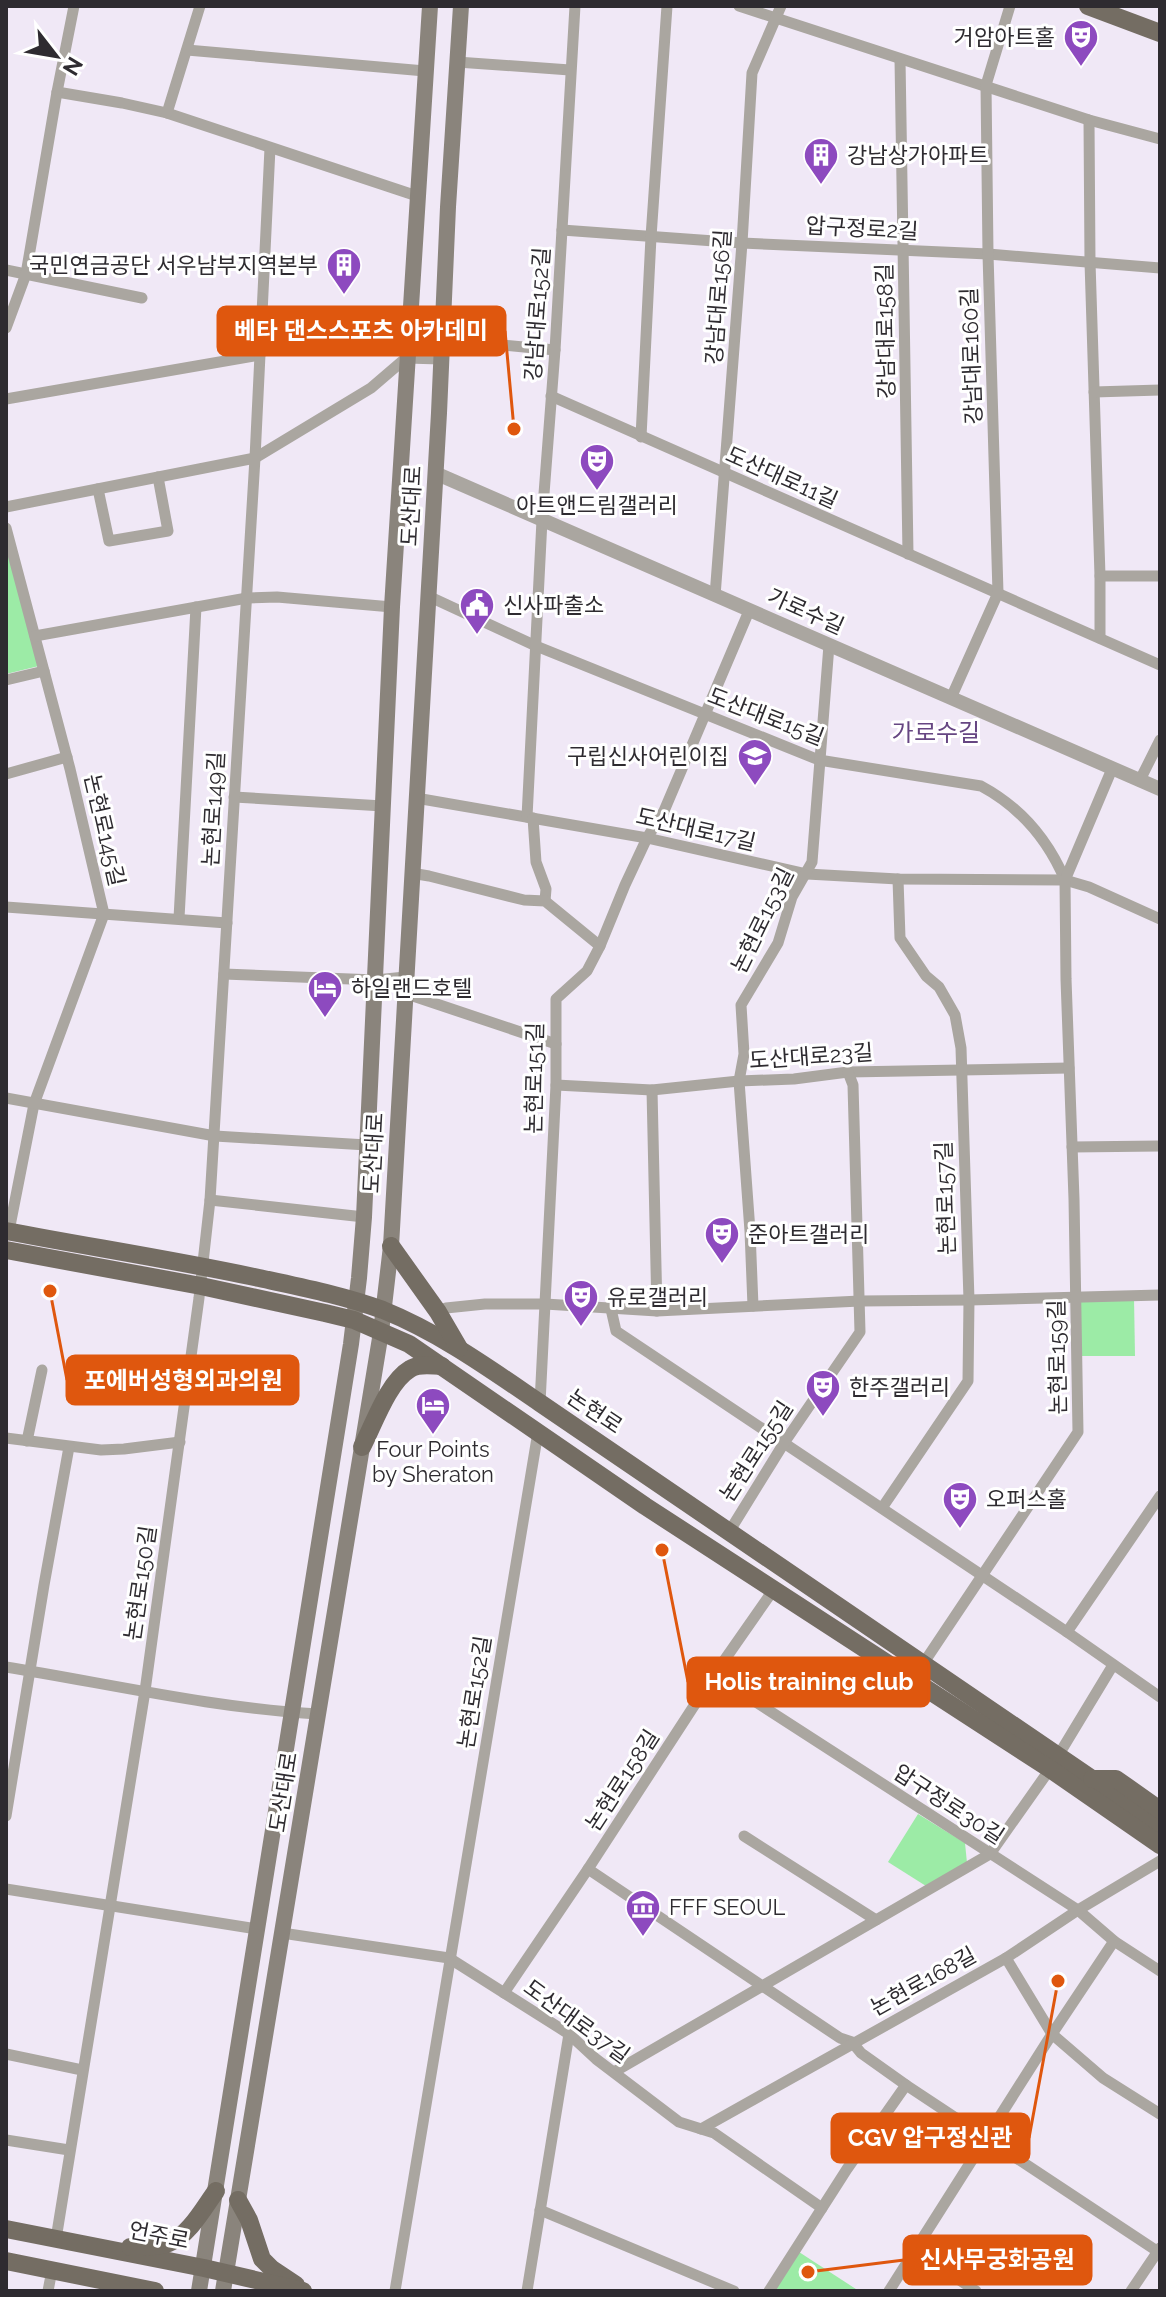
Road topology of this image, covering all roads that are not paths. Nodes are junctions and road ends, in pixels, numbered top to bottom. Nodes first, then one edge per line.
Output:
1 (74, 6) edge
2 (200, 6) edge
3 (430, 6) edge
4 (461, 6) edge
5 (575, 6) edge
6 (667, 6) edge
7 (739, 6) edge
8 (1010, 6) edge
9 (1088, 6) edge
10 (779, 12) edge
11 (1160, 33) edge
12 (187, 50) junction
13 (900, 59) junction
14 (457, 62) junction
15 (570, 70) junction
16 (425, 71) junction
17 (986, 85) junction
18 (57, 92) junction
19 (167, 113) junction
20 (1089, 120) junction
21 (1160, 139) edge
22 (270, 148) junction
23 (417, 196) junction
24 (562, 230) junction
25 (651, 237) junction
26 (742, 243) junction
27 (904, 250) junction
28 (988, 254) junction
29 (1090, 262) junction
30 (1160, 268) edge
31 (6, 270) edge
32 (26, 274) junction
33 (142, 298) dead end
34 (6, 328) edge
35 (408, 336) junction
36 (442, 339) junction
37 (555, 350) junction
38 (260, 355) junction
39 (406, 358) junction
40 (441, 359) junction
41 (1160, 390) edge
42 (1094, 392) junction
43 (551, 396) junction
44 (6, 399) edge
45 (641, 437) junction
46 (255, 458) junction
47 (435, 473) junction
48 (725, 474) junction
49 (158, 477) junction
50 (98, 489) junction
51 (6, 507) edge
52 (542, 520) junction
53 (6, 528) edge
54 (908, 554) junction
55 (1100, 576) junction
56 (1160, 576) edge
57 (998, 593) junction
58 (428, 596) junction
59 (715, 596) junction
60 (247, 598) junction
61 (196, 607) junction
62 (392, 607) junction
63 (749, 611) junction
64 (35, 636) junction
65 (1100, 638) junction
66 (829, 645) junction
67 (536, 646) junction
68 (1160, 665) edge
69 (44, 671) junction
70 (6, 680) edge
71 (951, 698) junction
72 (705, 715) junction
73 (1160, 740) edge
74 (67, 757) junction
75 (819, 760) junction
76 (1112, 769) junction
77 (6, 774) edge
78 (1140, 780) junction
79 (1160, 789) edge
80 (234, 797) junction
81 (416, 798) junction
82 (383, 806) junction
83 (530, 818) junction
84 (647, 838) junction
85 (411, 873) junction
86 (807, 874) junction
87 (898, 879) junction
88 (1065, 880) junction
89 (545, 901) junction
90 (6, 907) edge
91 (104, 914) junction
92 (179, 918) junction
93 (1160, 919) edge
94 (227, 923) junction
95 (600, 946) junction
96 (224, 974) junction
97 (376, 980) junction
98 (404, 985) junction
99 (556, 1044) junction
100 (1069, 1068) junction
101 (961, 1070) junction
102 (848, 1072) junction
103 (739, 1081) junction
104 (556, 1085) junction
105 (652, 1090) junction
106 (6, 1098) edge
107 (34, 1104) junction
108 (215, 1136) junction
109 (367, 1145) junction
110 (1160, 1146) edge
111 (1072, 1147) junction
112 (210, 1200) junction
113 (364, 1217) junction
114 (8, 1231) edge
115 (391, 1246) junction
116 (6, 1250) edge
117 (203, 1266) junction
118 (201, 1286) junction
119 (1160, 1295) edge
120 (1076, 1297) junction
121 (969, 1300) junction
122 (860, 1301) junction
123 (545, 1304) junction
124 (753, 1306) junction
125 (611, 1309) junction
126 (355, 1311) junction
127 (384, 1311) junction
128 (657, 1311) junction
129 (438, 1312) junction
130 (381, 1332) junction
131 (459, 1348) junction
132 (442, 1366) junction
133 (42, 1370) dead end
134 (540, 1403) junction
135 (538, 1432) junction
136 (6, 1438) edge
137 (27, 1441) junction
138 (180, 1442) junction
139 (784, 1443) junction
140 (69, 1447) junction
141 (362, 1447) junction
142 (1160, 1496) edge
143 (882, 1508) junction
144 (729, 1532) junction
145 (982, 1575) junction
146 (774, 1589) junction
147 (1067, 1632) junction
148 (923, 1664) junction
149 (1113, 1665) junction
150 (6, 1667) edge
151 (29, 1671) junction
152 (714, 1675) junction
153 (145, 1691) junction
154 (1160, 1697) edge
155 (291, 1712) junction
156 (318, 1714) junction
157 (1054, 1762) junction
158 (1088, 1785) junction
159 (1108, 1799) junction
160 (1160, 1810) edge
161 (6, 1816) edge
162 (1160, 1827) edge
163 (744, 1836) dead end
164 (1160, 1845) edge
165 (990, 1854) junction
166 (1160, 1854) edge
167 (1160, 1861) edge
168 (588, 1869) junction
169 (6, 1889) edge
170 (110, 1905) junction
171 (1078, 1910) junction
172 (876, 1920) junction
173 (257, 1929) junction
174 (282, 1933) junction
175 (1114, 1941) junction
176 (449, 1958) junction
177 (1006, 1958) junction
178 (1160, 1971) edge
179 (765, 1986) junction
180 (504, 1993) junction
181 (569, 2034) junction
182 (1052, 2034) junction
183 (852, 2042) junction
184 (6, 2054) edge
185 (82, 2070) junction
186 (614, 2072) junction
187 (906, 2085) junction
188 (1160, 2114) edge
189 (701, 2129) junction
190 (986, 2139) junction
191 (6, 2140) edge
192 (69, 2150) junction
193 (216, 2191) junction
194 (238, 2200) junction
195 (822, 2208) junction
196 (540, 2210) junction
197 (6, 2229) edge
198 (56, 2239) junction
199 (108, 2249) junction
200 (916, 2251) junction
201 (1159, 2251) edge
202 (6, 2261) edge
203 (204, 2268) junction
204 (52, 2270) junction
205 (113, 2282) junction
206 (225, 2282) edge
207 (48, 2291) edge
208 (131, 2291) edge
209 (155, 2291) edge
210 (199, 2291) edge
211 (304, 2291) edge
212 (395, 2291) edge
213 (527, 2291) edge
214 (734, 2291) edge
215 (769, 2291) edge
216 (889, 2291) edge
217 (976, 2291) edge
218 (1131, 2291) edge

1 - 18 street
2 - 12 street
3 - 16 main road, 도산대로
4 - 14 main road, 도산대로
5 - 15 street, 강남대로152길
6 - 25 street
7 - 10 street
8 - 17 street, 강남대로160길
9 - 11 main road
10 - 13 street
10 - 26 street, 강남대로156길
12 - 16 street
12 - 19 street
13 - 17 street
13 - 27 street, 강남대로158길
14 - 15 street
14 - 36 main road, 도산대로
15 - 24 street, 강남대로152길
16 - 23 main road, 도산대로
17 - 20 street
17 - 28 street, 강남대로160길
18 - 19 street
18 - 32 street
19 - 22 street
20 - 21 street
20 - 29 street
22 - 23 street
22 - 38 street, 논현로149길
23 - 35 main road, 도산대로
24 - 25 street, 압구정로2길
24 - 37 street, 강남대로152길
25 - 26 street, 압구정로2길
25 - 45 street
26 - 27 street, 압구정로2길
26 - 48 street, 강남대로156길
27 - 28 street, 압구정로2길
27 - 54 street, 강남대로158길
28 - 29 street, 압구정로2길
28 - 57 street, 강남대로160길
29 - 30 street, 압구정로2길
29 - 42 street
31 - 32 street
32 - 33 street
32 - 34 street
35 - 36 street
35 - 39 main road, 도산대로
36 - 37 street
36 - 40 main road, 도산대로
37 - 43 street, 강남대로152길
38 - 44 street
38 - 46 street, 논현로149길
39 - 40 street
39 - 46 street
39 - 62 main road, 도산대로
40 - 47 main road, 도산대로
41 - 42 street
42 - 55 street
43 - 45 street, 도산대로11길
43 - 52 street, 강남대로152길
45 - 48 street, 도산대로11길
46 - 49 street
46 - 60 street, 논현로149길
47 - 52 street, 가로수길
47 - 58 main road, 도산대로
48 - 54 street, 도산대로11길
48 - 59 street, 강남대로156길
49 - 50 street
49 - 50 street
50 - 51 street
52 - 59 street, 가로수길
52 - 67 street, 강남대로152길
53 - 64 street, 논현로145길
54 - 57 street, 도산대로11길
55 - 56 street
55 - 65 street
57 - 65 street, 도산대로11길
57 - 71 street, 강남대로160길
58 - 67 street, 도산대로15길
58 - 81 main road, 도산대로
59 - 63 street, 가로수길
60 - 61 street
60 - 62 street
60 - 80 street, 논현로149길
61 - 64 street
61 - 92 street
62 - 82 main road, 도산대로
63 - 66 street, 가로수길
63 - 72 street, 논현로151길
64 - 69 street, 논현로145길
65 - 68 street, 도산대로11길
66 - 71 street, 가로수길
66 - 75 street, 논현로153길
67 - 72 street, 도산대로15길
67 - 83 street, 강남대로152길
69 - 70 street
69 - 74 street, 논현로145길
71 - 76 street, 가로수길
72 - 75 street, 도산대로15길
72 - 84 street, 논현로151길
73 - 78 street
74 - 77 street
74 - 91 street, 논현로145길
75 - 86 street, 논현로153길
75 - 88 street, 도산대로15길
76 - 78 street, 가로수길
76 - 88 street, 논현로159길
78 - 79 street, 가로수길
80 - 82 street
80 - 94 street, 논현로149길
81 - 83 street, 도산대로17길
81 - 85 main road, 도산대로
82 - 97 main road, 도산대로
83 - 84 street, 도산대로17길
83 - 89 street, 강남대로152길
84 - 86 street, 도산대로17길
84 - 95 street, 논현로151길
85 - 89 street
85 - 98 main road, 도산대로
86 - 87 street, 도산대로17길
86 - 103 street, 논현로153길
87 - 88 street, 도산대로17길
87 - 101 street, 논현로157길
88 - 93 street, 도산대로17길
88 - 100 street, 논현로159길
89 - 95 street
90 - 91 street
91 - 92 street
91 - 107 street, 논현로145길
92 - 94 street
94 - 96 street, 논현로149길
95 - 99 street, 논현로151길
96 - 97 street
96 - 108 street, 논현로149길
97 - 98 street
97 - 109 main road, 도산대로
98 - 99 street
98 - 115 main road, 도산대로
99 - 104 street, 논현로151길
100 - 101 street, 도산대로23길
100 - 111 street, 논현로159길
101 - 102 street, 도산대로23길
101 - 121 street, 논현로157길
102 - 103 street, 도산대로23길
102 - 122 street, 논현로155길
103 - 105 street, 도산대로23길
103 - 124 street, 논현로153길
104 - 105 street, 도산대로23길
104 - 123 street, 논현로151길
105 - 128 street
106 - 107 street
107 - 108 street
107 - 114 street, 논현로145길
108 - 109 street
108 - 112 street, 논현로149길
109 - 113 main road, 도산대로
110 - 111 street
111 - 120 street, 논현로159길
112 - 113 street
112 - 117 street, 논현로149길
113 - 126 main road, 도산대로
114 - 117 main road, 논현로
115 - 127 main road, 도산대로
115 - 129 main road
116 - 118 main road, 논현로
117 - 118 street, 논현로150길
117 - 126 main road, 논현로
118 - 126 main road, 논현로
118 - 138 street, 논현로150길
119 - 120 street
120 - 121 street
120 - 145 street, 논현로159길
121 - 122 street
121 - 143 street, 논현로157길
122 - 124 street
122 - 139 street, 논현로155길
123 - 125 street
123 - 129 street
123 - 134 street, 논현로151길
124 - 128 street
125 - 128 street
125 - 139 street
126 - 127 main road, 논현로
126 - 130 main road, 논현로
126 - 155 main road, 도산대로
127 - 130 main road, 도산대로
127 - 131 main road, 논현로
129 - 131 main road
130 - 132 main road, 논현로
130 - 141 main road, 도산대로
131 - 134 main road, 논현로
132 - 135 main road, 논현로
132 - 141 main road
133 - 137 street
134 - 144 main road, 논현로
135 - 146 main road, 논현로
135 - 176 street, 논현로152길
136 - 137 street
137 - 140 street
138 - 140 street
138 - 153 street, 논현로150길
139 - 143 street
139 - 144 street, 논현로155길
140 - 151 street
141 - 156 main road, 도산대로
142 - 147 street
143 - 145 street
144 - 148 main road, 논현로
145 - 147 street
145 - 148 street, 논현로159길
146 - 152 street, 논현로158길
146 - 157 main road, 논현로
147 - 149 street
148 - 157 main road, 논현로
149 - 154 street
149 - 157 street
150 - 151 street
151 - 153 street
151 - 161 street
152 - 165 street, 압구정로30길
152 - 168 street, 논현로158길
153 - 155 street
153 - 170 street, 논현로150길
155 - 156 street
155 - 173 main road, 도산대로
156 - 174 main road, 도산대로
157 - 158 main road, 논현로
157 - 165 street
158 - 159 main road, 논현로
158 - 160 main road, 논현로
158 - 166 main road, 논현로
159 - 162 main road, 논현로
159 - 164 main road, 논현로
163 - 172 street
165 - 171 street, 압구정로30길
165 - 172 street
167 - 171 street, 논현로168길
168 - 179 street
168 - 180 street, 논현로158길
169 - 170 street
170 - 173 street
170 - 185 street, 논현로150길
171 - 175 street, 압구정로30길
171 - 177 street, 논현로168길
172 - 179 street
173 - 193 main road, 도산대로
174 - 176 street, 도산대로37길
174 - 194 main road, 도산대로
175 - 178 street, 압구정로30길
175 - 182 street
176 - 180 street, 도산대로37길
176 - 212 street, 논현로152길
177 - 182 street
177 - 183 street, 논현로168길
179 - 183 street
179 - 186 street
180 - 181 street, 도산대로37길
181 - 186 street, 도산대로37길
181 - 196 street
182 - 188 street
182 - 190 street
183 - 187 street
183 - 189 street, 논현로168길
184 - 185 street
185 - 192 street, 논현로150길
186 - 189 street, 도산대로37길
187 - 190 street
187 - 195 street
189 - 195 street, 도산대로37길
190 - 200 street
190 - 201 street
191 - 192 street
192 - 198 street, 논현로150길
193 - 199 main road
193 - 203 main road, 도산대로
194 - 206 main road, 도산대로
194 - 211 main road
195 - 215 street
196 - 213 street
196 - 214 street
197 - 198 main road, 언주로
198 - 199 main road, 언주로
199 - 203 main road, 언주로
200 - 216 street
200 - 217 street
201 - 218 street
202 - 204 main road
203 - 206 main road, 언주로
203 - 210 main road, 도산대로
204 - 205 main road
204 - 207 street
205 - 208 main road
205 - 209 main road
206 - 211 main road, 언주로

